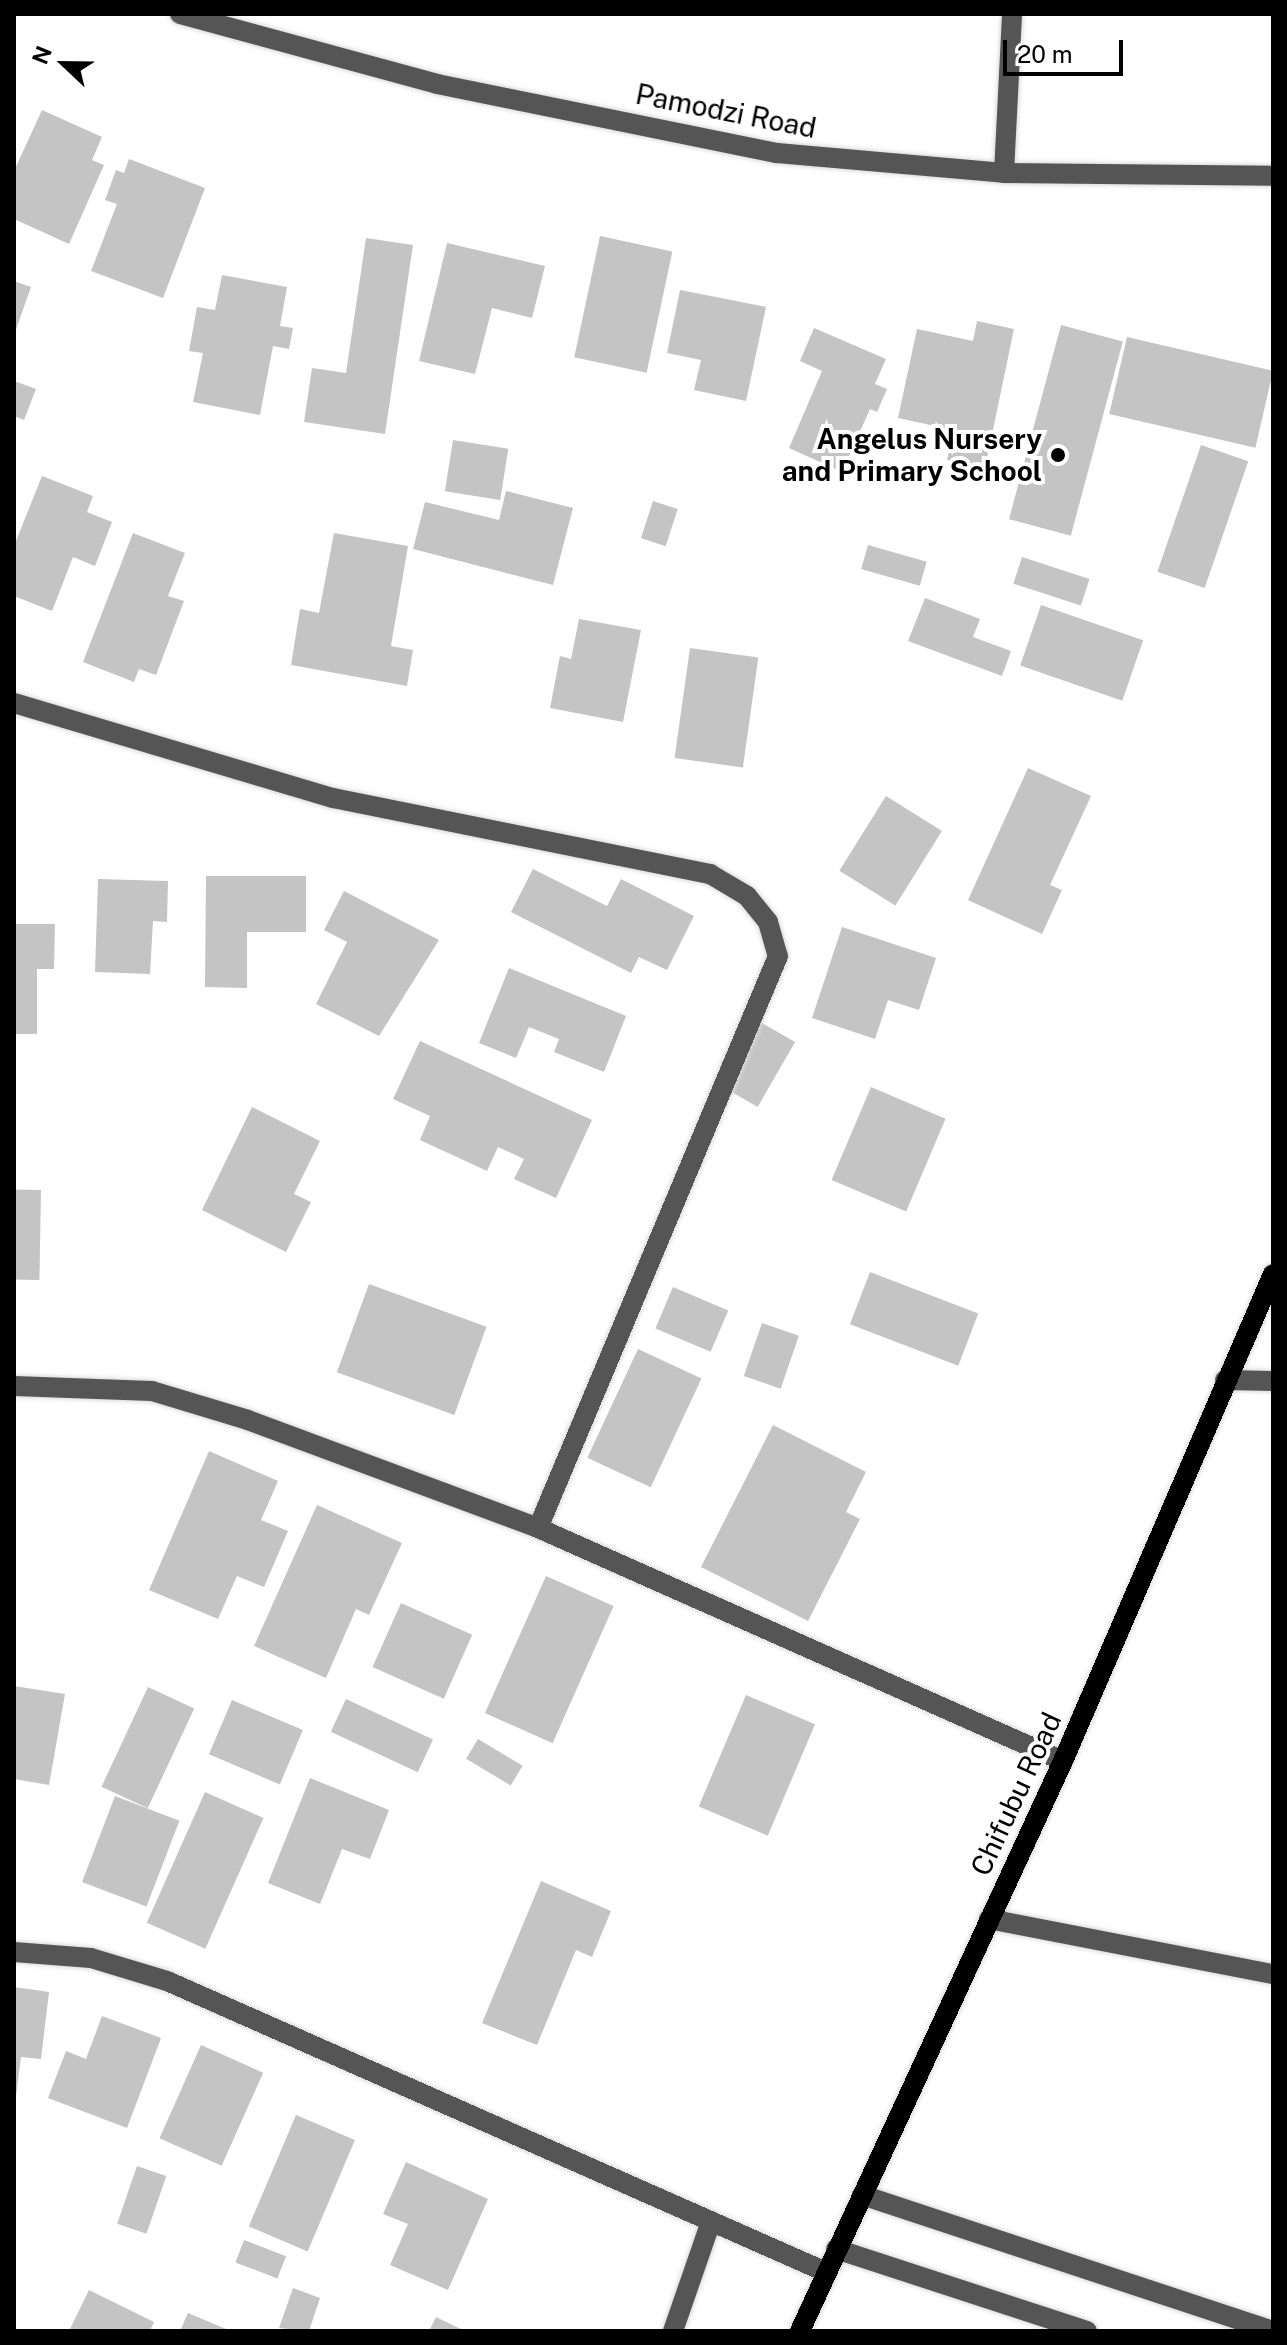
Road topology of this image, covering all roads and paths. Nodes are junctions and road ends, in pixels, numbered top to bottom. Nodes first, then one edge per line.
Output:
1 (180, 14) edge
2 (1012, 14) edge
3 (1004, 173) junction
4 (1273, 176) edge
5 (14, 703) edge
6 (1273, 1274) edge
7 (1225, 1380) junction
8 (1273, 1381) edge
9 (14, 1386) edge
10 (538, 1528) junction
11 (1063, 1761) junction
12 (989, 1919) junction
13 (14, 1952) edge
14 (1273, 1974) edge
15 (862, 2195) junction
16 (711, 2221) junction
17 (836, 2249) junction
18 (826, 2272) junction
19 (673, 2331) edge
20 (800, 2331) edge
21 (1087, 2331) edge
22 (1273, 2331) edge

1 - 3 street, Pamodzi Road
2 - 3 street
3 - 4 street, Pamodzi Road
5 - 10 street
6 - 7 main road, Chifubu Road
7 - 8 street
7 - 11 main road, Chifubu Road
9 - 10 street
10 - 11 street
11 - 12 main road, Chifubu Road
12 - 14 street
12 - 15 main road, Chifubu Road
13 - 16 street
15 - 17 main road, Chifubu Road
15 - 22 street
16 - 18 street
16 - 19 street
17 - 18 main road, Chifubu Road
17 - 21 street
18 - 20 main road, Chifubu Road

